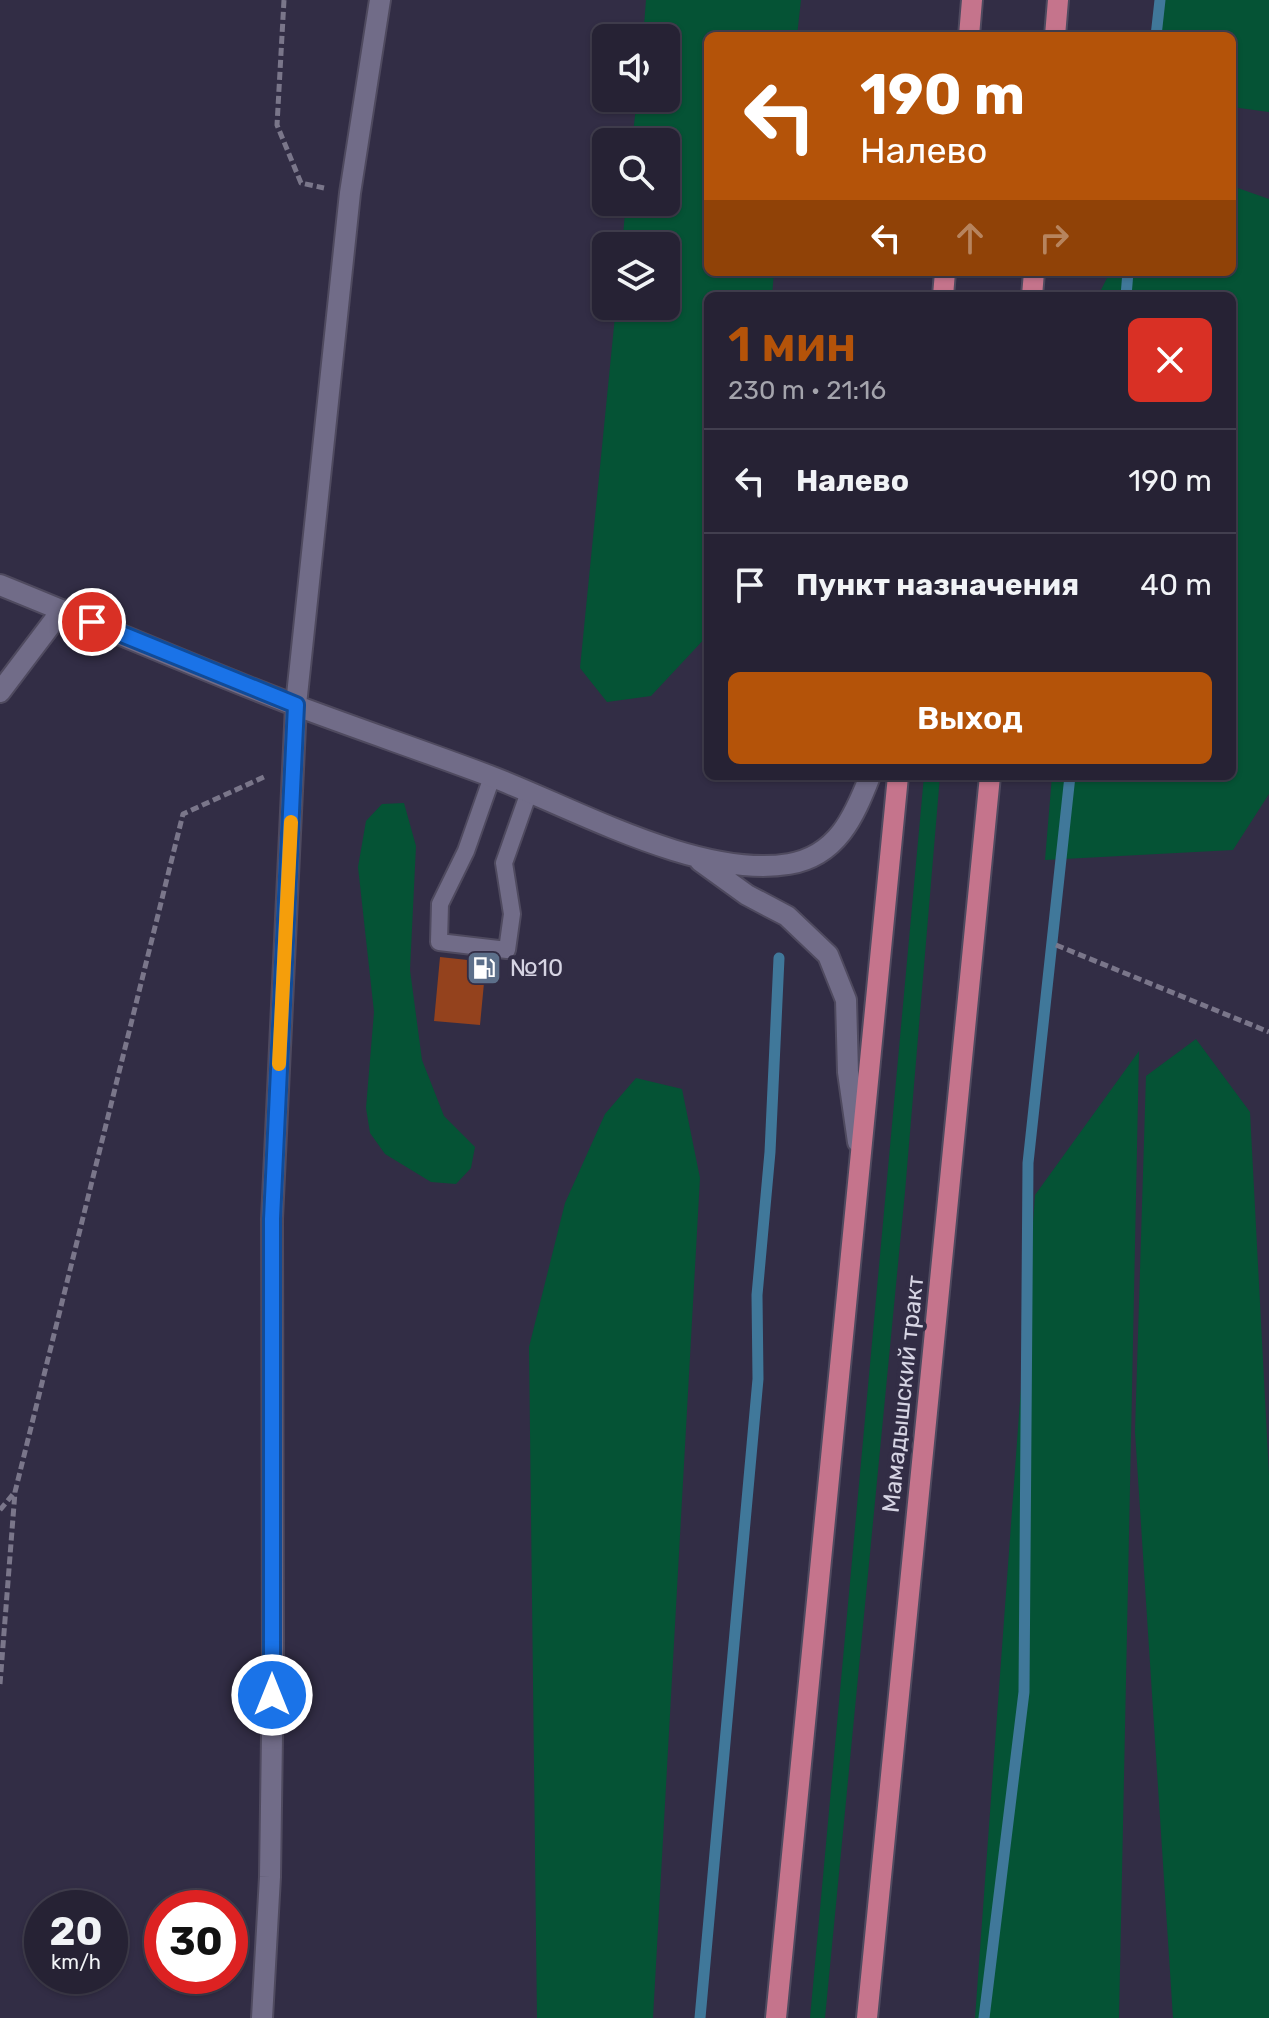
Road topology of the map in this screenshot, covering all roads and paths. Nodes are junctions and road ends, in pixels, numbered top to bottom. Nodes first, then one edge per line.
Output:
1 (284, 0) edge
2 (380, 0) edge
3 (972, 0) edge
4 (1058, 0) edge
5 (969, 32) edge
6 (1055, 32) edge
7 (350, 193) junction
8 (0, 585) edge
9 (62, 610) junction
10 (0, 692) edge
11 (296, 705) junction
12 (294, 763) junction
13 (492, 777) junction
14 (868, 780) edge
15 (898, 780) edge
16 (990, 780) edge
17 (529, 792) junction
18 (697, 858) junction
19 (1056, 945) dead end
20 (1269, 1032) edge
21 (861, 1167) junction
22 (15, 1492) junction
23 (0, 1510) edge
24 (0, 1684) edge
25 (262, 2018) edge
26 (776, 2018) edge
27 (867, 2018) edge

1 - 7 path
2 - 7 street
3 - 5 main road
4 - 6 main road
7 - 11 street
8 - 9 street
9 - 10 street
9 - 11 street
11 - 12 street
11 - 13 street
12 - 22 path
12 - 25 street
13 - 17 street
13 - 17 lane
14 - 18 street
15 - 21 main road
16 - 27 main road, Мамадышский тракт
17 - 18 street
18 - 21 street
19 - 20 path
21 - 26 main road
22 - 23 path
22 - 24 path

